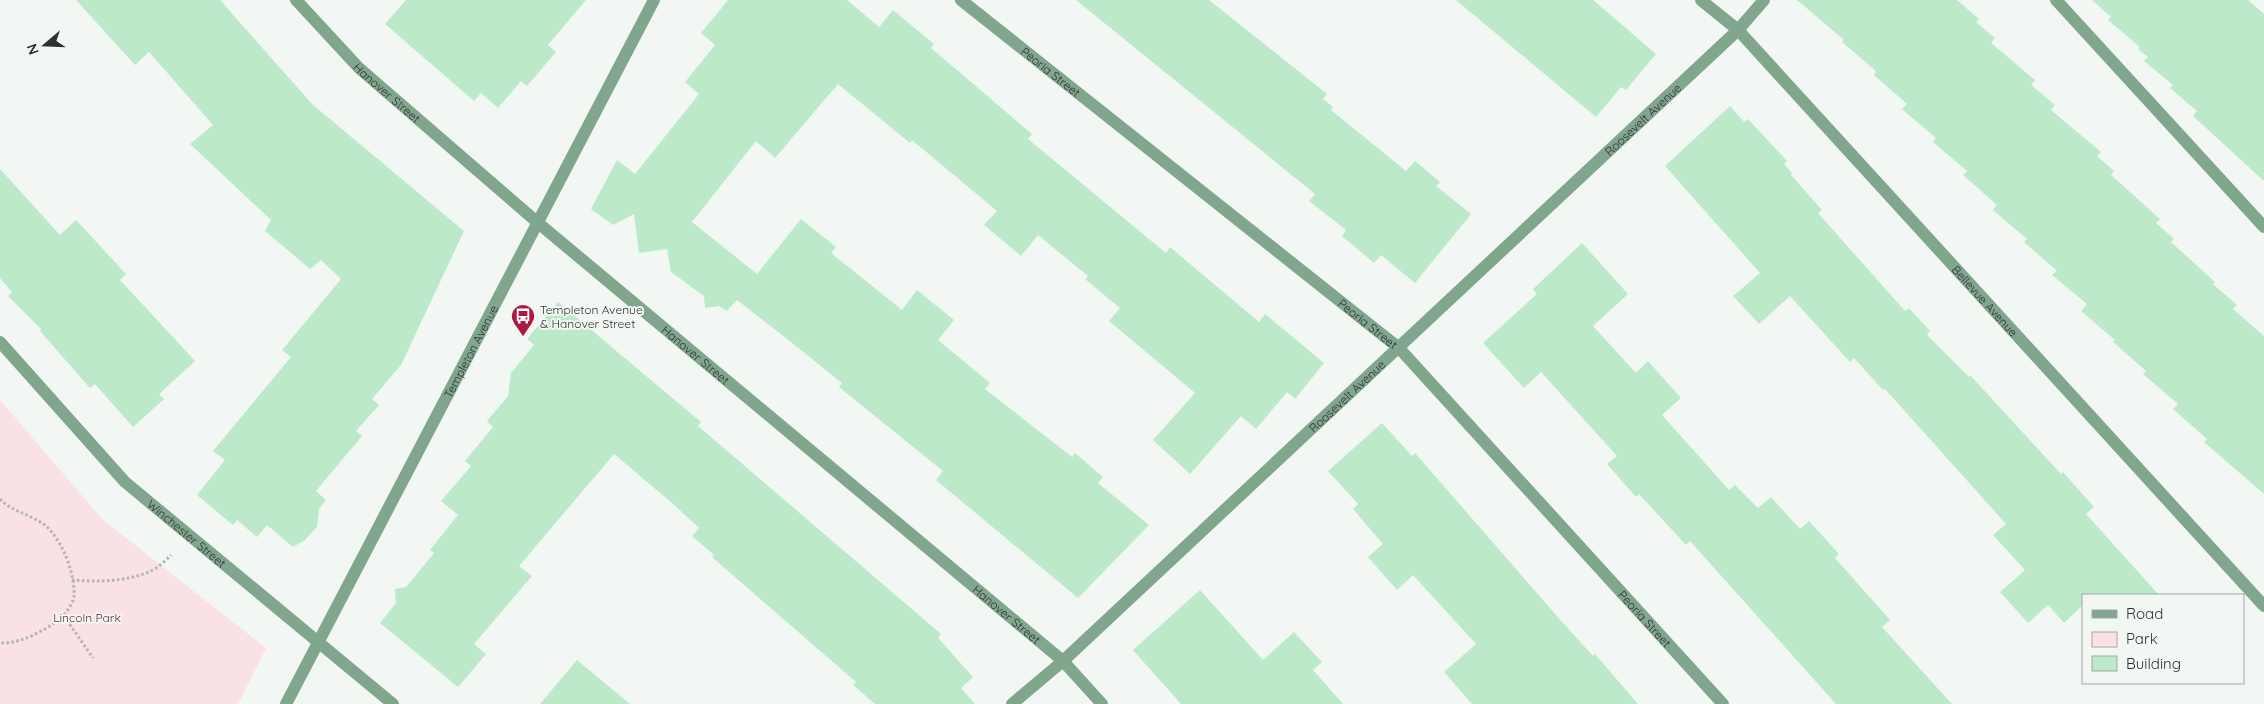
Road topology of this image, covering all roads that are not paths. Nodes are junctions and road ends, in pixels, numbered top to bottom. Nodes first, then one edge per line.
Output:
1 (296, 0) edge
2 (654, 0) edge
3 (960, 0) edge
4 (1702, 0) edge
5 (1764, 0) edge
6 (2056, 0) edge
7 (1738, 30) junction
8 (537, 222) junction
9 (2264, 228) edge
10 (0, 342) edge
11 (1399, 348) junction
12 (2264, 606) edge
13 (318, 641) junction
14 (1063, 661) junction
15 (286, 704) edge
16 (393, 704) edge
17 (1012, 704) edge
18 (1102, 704) edge
19 (1723, 704) edge

1 - 8 street, Hanover Street
2 - 8 street, Templeton Avenue
3 - 11 street, Peoria Street
4 - 7 street, Bellevue Avenue
5 - 7 street, Roosevelt Avenue
6 - 9 street
7 - 11 street, Roosevelt Avenue
7 - 12 street, Bellevue Avenue
8 - 13 street, Templeton Avenue
8 - 14 street, Hanover Street
10 - 13 street, Winchester Street
11 - 14 street, Roosevelt Avenue
11 - 19 street, Peoria Street
13 - 15 street, Templeton Avenue
13 - 16 street, Winchester Street
14 - 17 street, Roosevelt Avenue
14 - 18 street, Hanover Street

